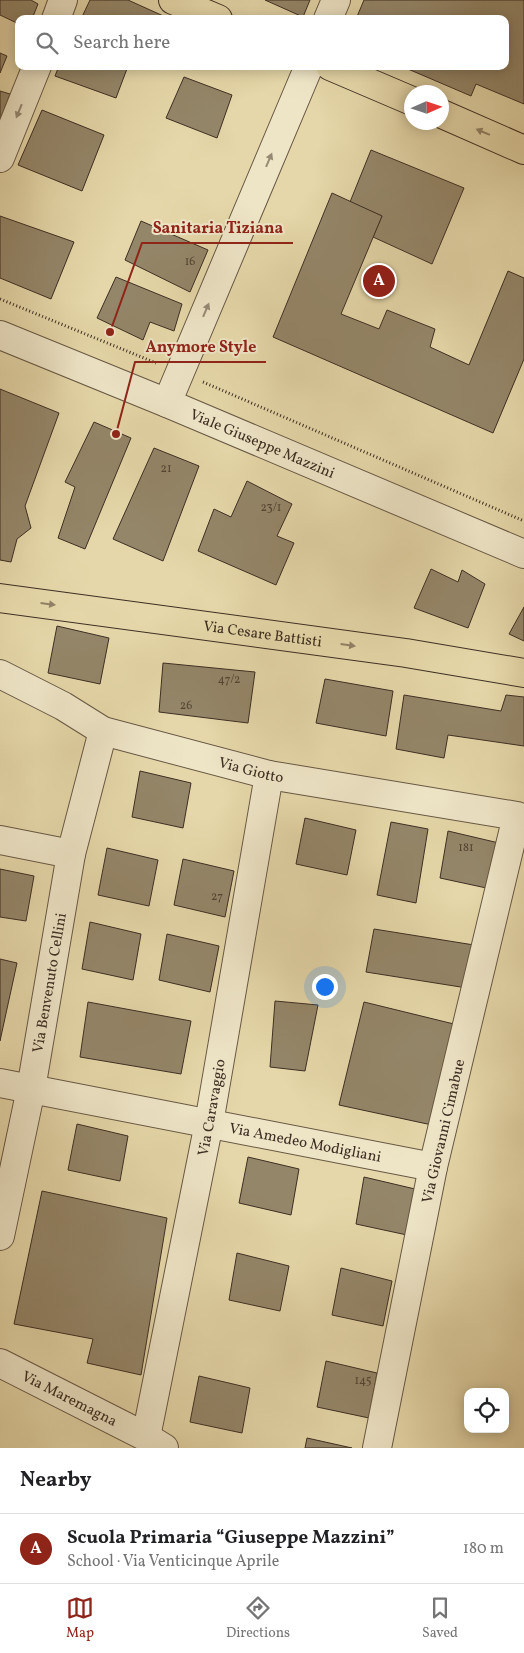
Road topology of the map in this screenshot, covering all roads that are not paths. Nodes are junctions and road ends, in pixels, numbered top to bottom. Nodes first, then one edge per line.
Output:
1 (63, 0) edge
2 (173, 0) edge
3 (336, 0) edge
4 (57, 15) edge
5 (209, 15) edge
6 (330, 15) edge
7 (35, 70) edge
8 (307, 70) edge
9 (339, 70) edge
10 (404, 98) edge
11 (449, 117) edge
12 (524, 150) edge
13 (0, 158) edge
14 (0, 335) edge
15 (167, 403) junction
16 (524, 554) edge
17 (0, 598) edge
18 (524, 672) edge
19 (0, 674) edge
20 (103, 731) junction
21 (269, 774) junction
22 (518, 816) joint
23 (0, 840) edge
24 (71, 854) junction
25 (0, 1082) edge
26 (30, 1089) junction
27 (209, 1123) junction
28 (433, 1166) junction
29 (0, 1236) edge
30 (0, 1363) edge
31 (155, 1443) edge
32 (377, 1448) edge

1 - 4 street
2 - 5 main road
3 - 6 street
7 -> 13 street
15 -> 8 street
9 - 10 main road
12 -> 11 main road
14 - 15 street, Viale Giuseppe Mazzini
15 - 16 street, Viale Giuseppe Mazzini
17 -> 18 main road, Via Cesare Battisti
19 - 20 street, Via Giotto
20 - 21 street, Via Giotto
20 - 24 street, Via Benvenuto Cellini
21 - 22 street, Via Giotto
21 - 27 street, Via Caravaggio
22 - 28 street, Via Giovanni Cimabue
23 - 24 street
24 - 26 street, Via Benvenuto Cellini
25 - 26 street, Via Amedeo Modigliani
26 - 27 street, Via Amedeo Modigliani
26 - 29 street, Via Benvenuto Cellini
27 - 28 street, Via Amedeo Modigliani
27 - 31 street, Via Caravaggio
28 - 32 street, Via Giovanni Cimabue
30 - 31 street, Via Maremagna

